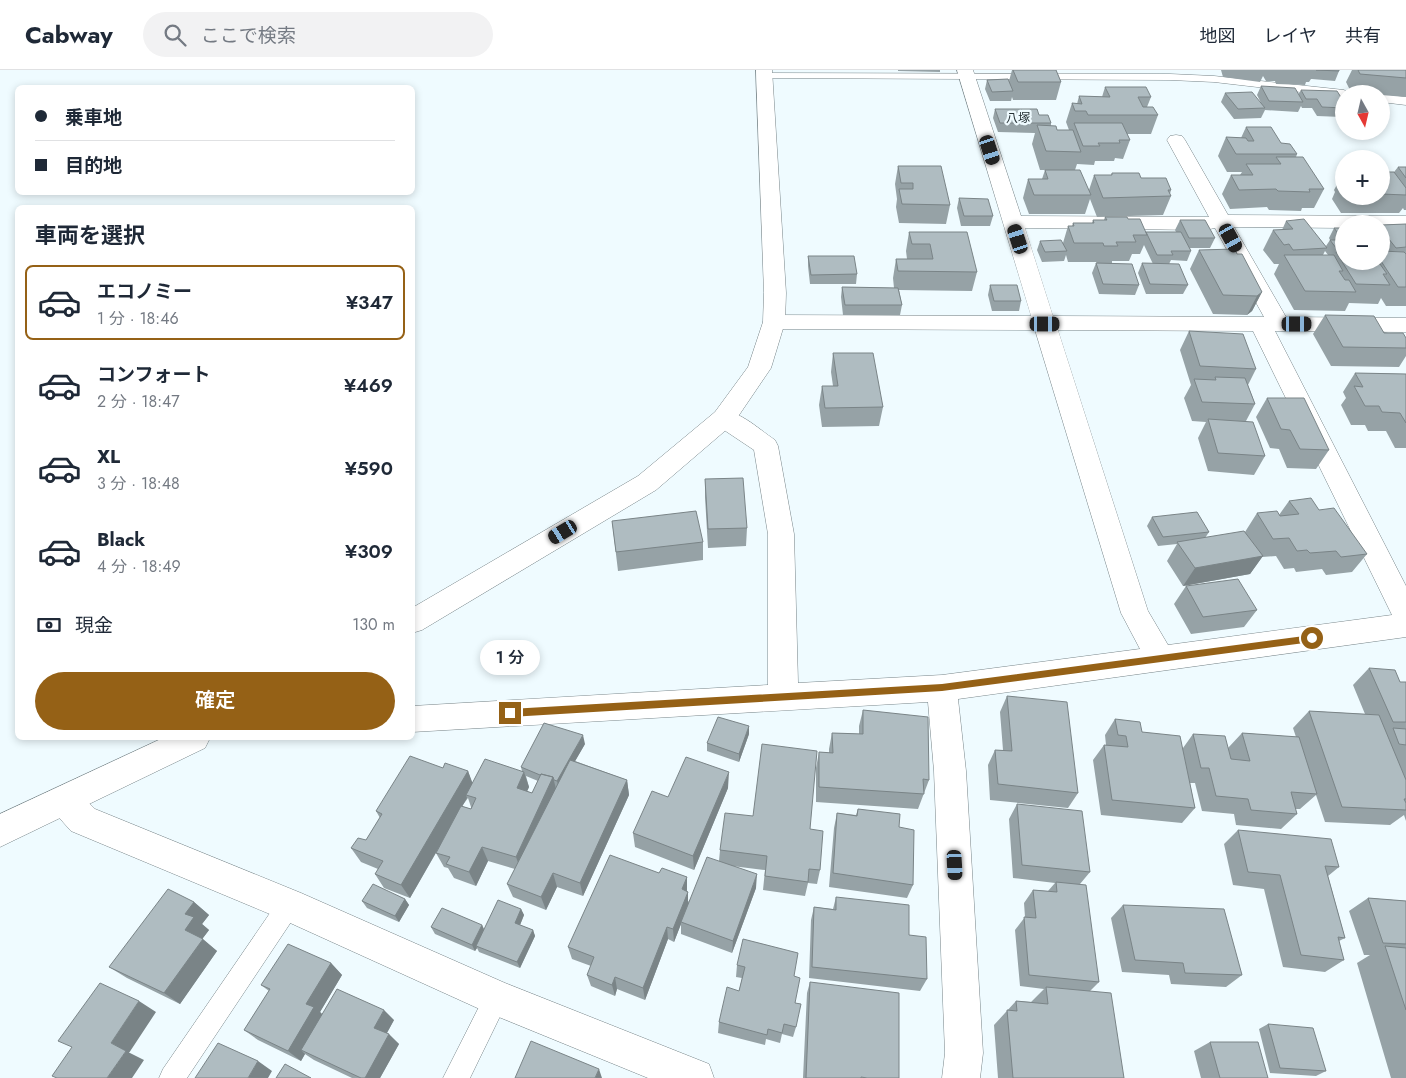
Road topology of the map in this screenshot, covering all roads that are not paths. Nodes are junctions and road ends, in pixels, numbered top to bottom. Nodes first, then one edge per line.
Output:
1 (764, 73) edge
2 (966, 74) edge
3 (1335, 93) edge
4 (1390, 99) edge
5 (1406, 101) edge
6 (1176, 140) dead end
7 (1221, 220) junction
8 (1013, 222) junction
9 (1406, 222) edge
10 (774, 322) junction
11 (1045, 324) junction
12 (1269, 324) junction
13 (1406, 325) edge
14 (724, 418) junction
15 (1406, 614) edge
16 (415, 620) edge
17 (1406, 625) edge
18 (1161, 659) junction
19 (942, 688) junction
20 (783, 696) junction
21 (415, 719) edge
22 (190, 740) edge
23 (65, 801) junction
24 (0, 831) edge
25 (288, 906) junction
26 (497, 998) junction
27 (172, 1078) edge
28 (456, 1078) edge
29 (695, 1078) edge
30 (961, 1078) edge

1 - 2 lane
1 - 10 street
2 - 3 lane
2 - 8 street
4 - 5 lane
6 - 7 street
7 - 8 street
7 - 9 street
7 - 12 street
8 - 11 street
10 - 11 street
10 - 14 street
11 - 12 street
11 - 18 street
12 - 13 street
12 - 15 street
14 - 16 street
14 - 20 street
17 - 18 street
18 - 19 street
19 - 20 street
19 - 30 street
20 - 21 street
22 - 23 street
23 - 24 street
23 - 25 street
25 - 26 street
25 - 27 lane
26 - 28 lane
26 - 29 street

